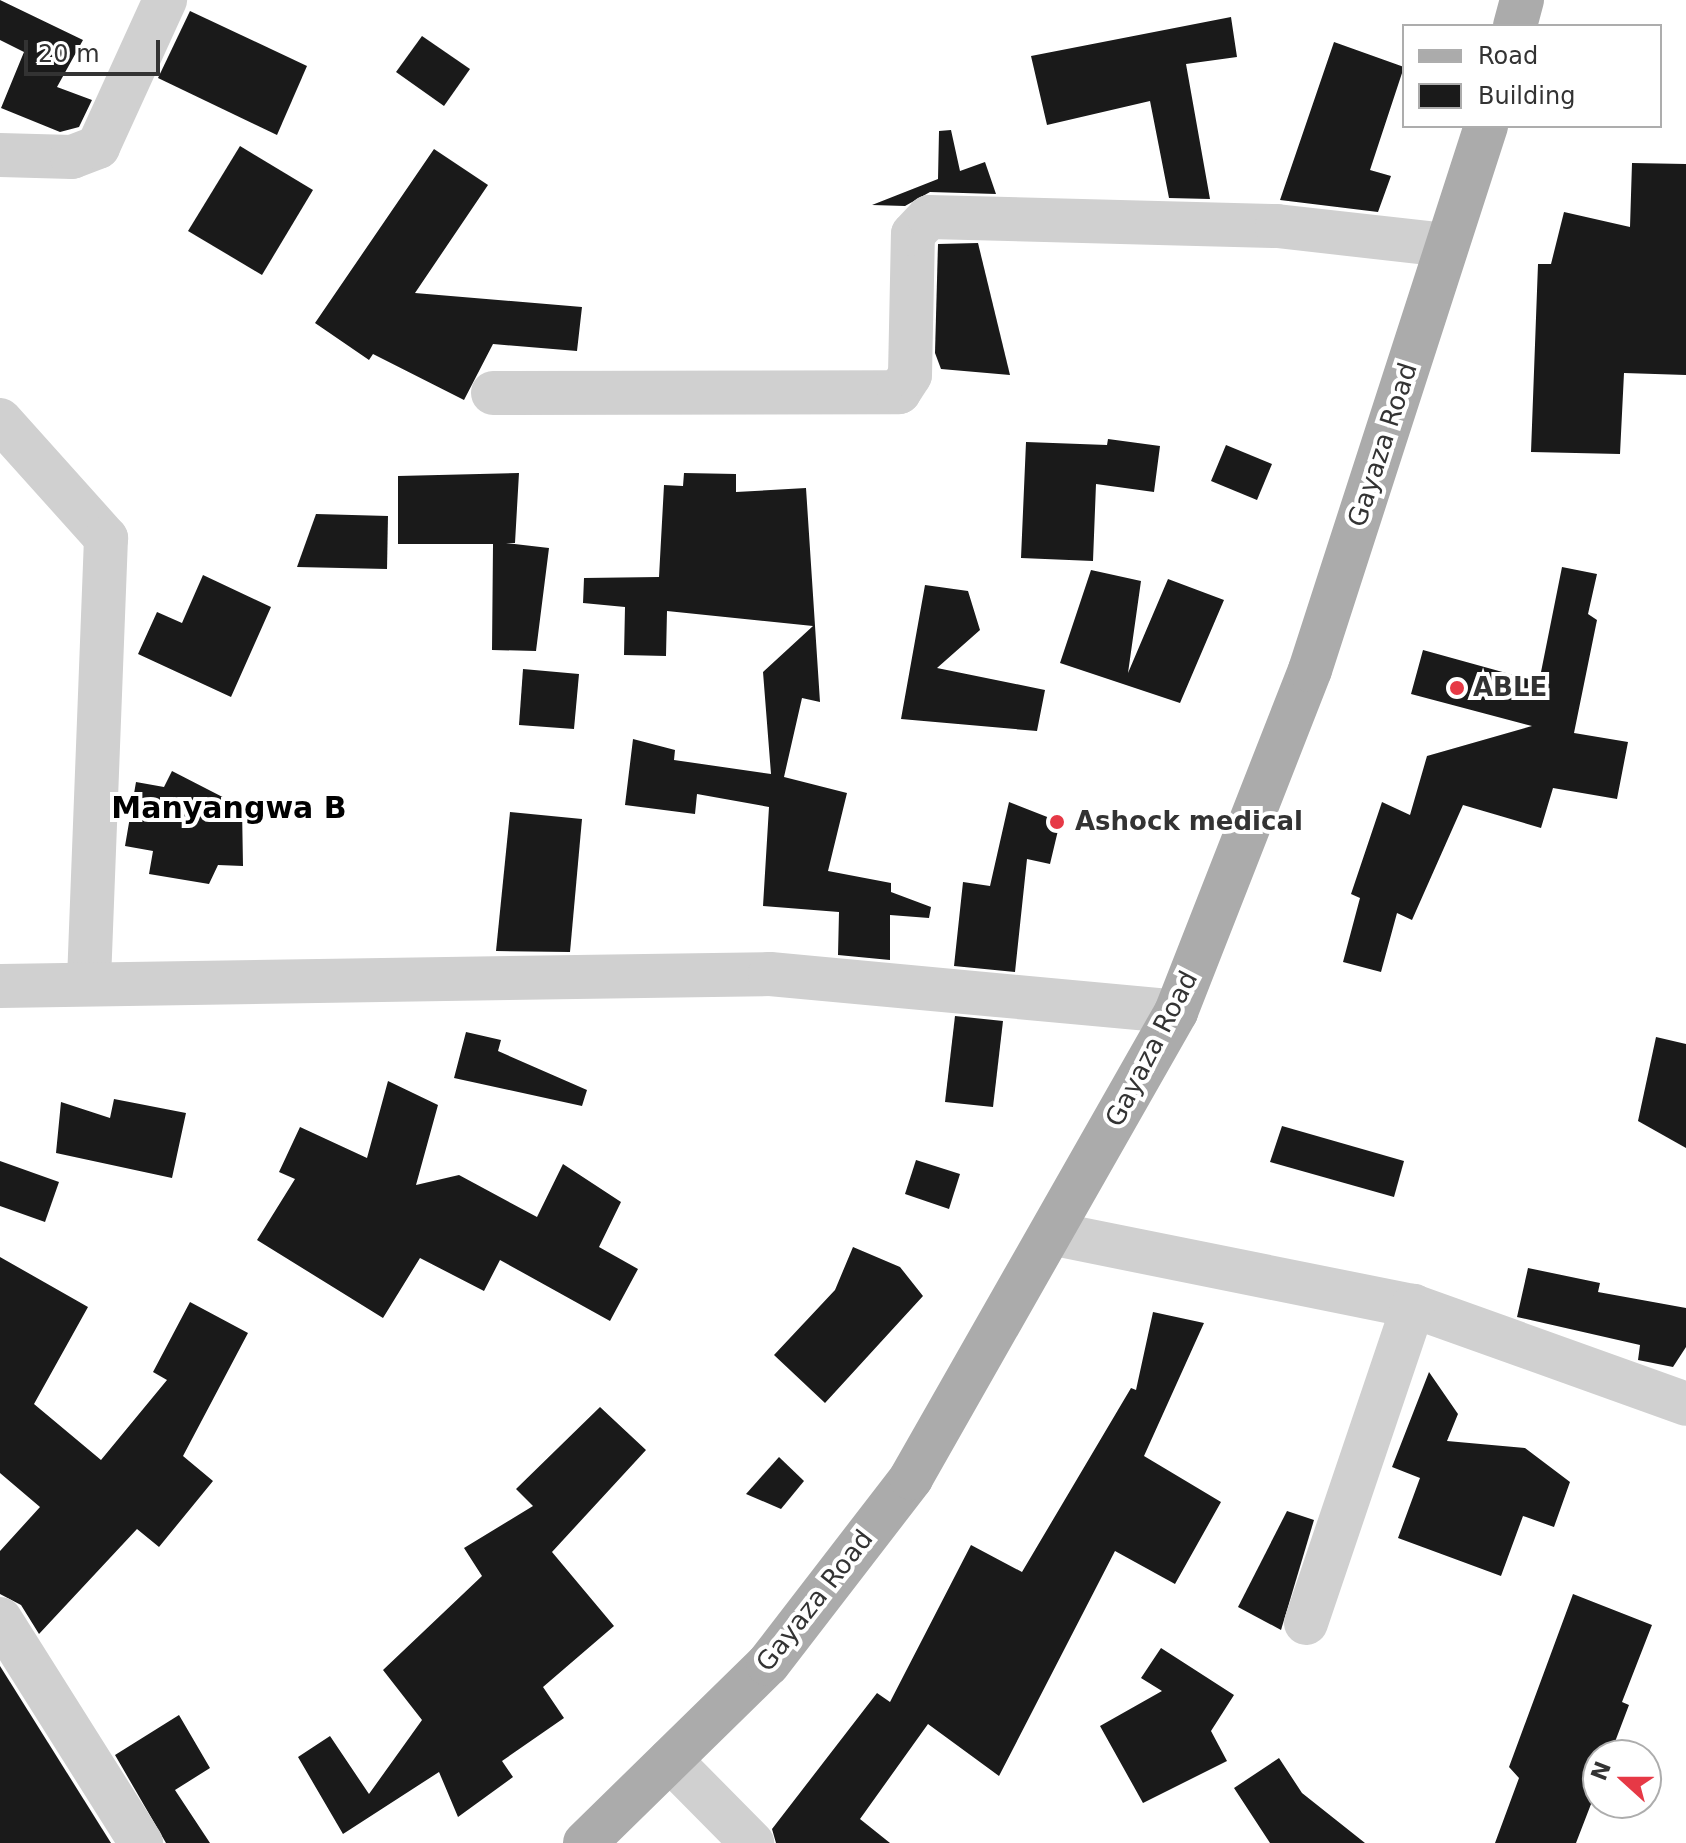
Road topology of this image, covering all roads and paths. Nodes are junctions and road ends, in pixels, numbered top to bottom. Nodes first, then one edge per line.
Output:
1 (165, 0) edge
2 (1522, 0) edge
3 (1516, 24) edge
4 (1485, 128) edge
5 (0, 155) edge
6 (1447, 245) junction
7 (493, 393) dead end
8 (0, 420) edge
9 (89, 981) junction
10 (0, 986) edge
11 (1176, 1012) junction
12 (1055, 1234) junction
13 (1413, 1306) junction
14 (1686, 1404) edge
15 (0, 1619) edge
16 (1306, 1623) dead end
17 (670, 1760) junction
18 (141, 1843) edge
19 (585, 1843) edge
20 (752, 1843) edge

1 - 5 street
2 - 3 main road
4 - 6 main road, Gayaza Road
6 - 7 street
6 - 11 main road, Gayaza Road
8 - 9 street
9 - 10 street
9 - 11 street
11 - 12 main road, Gayaza Road
12 - 13 street
12 - 17 main road, Gayaza Road
13 - 14 street
13 - 16 street
15 - 18 street
17 - 19 main road, Gayaza Road
17 - 20 street

